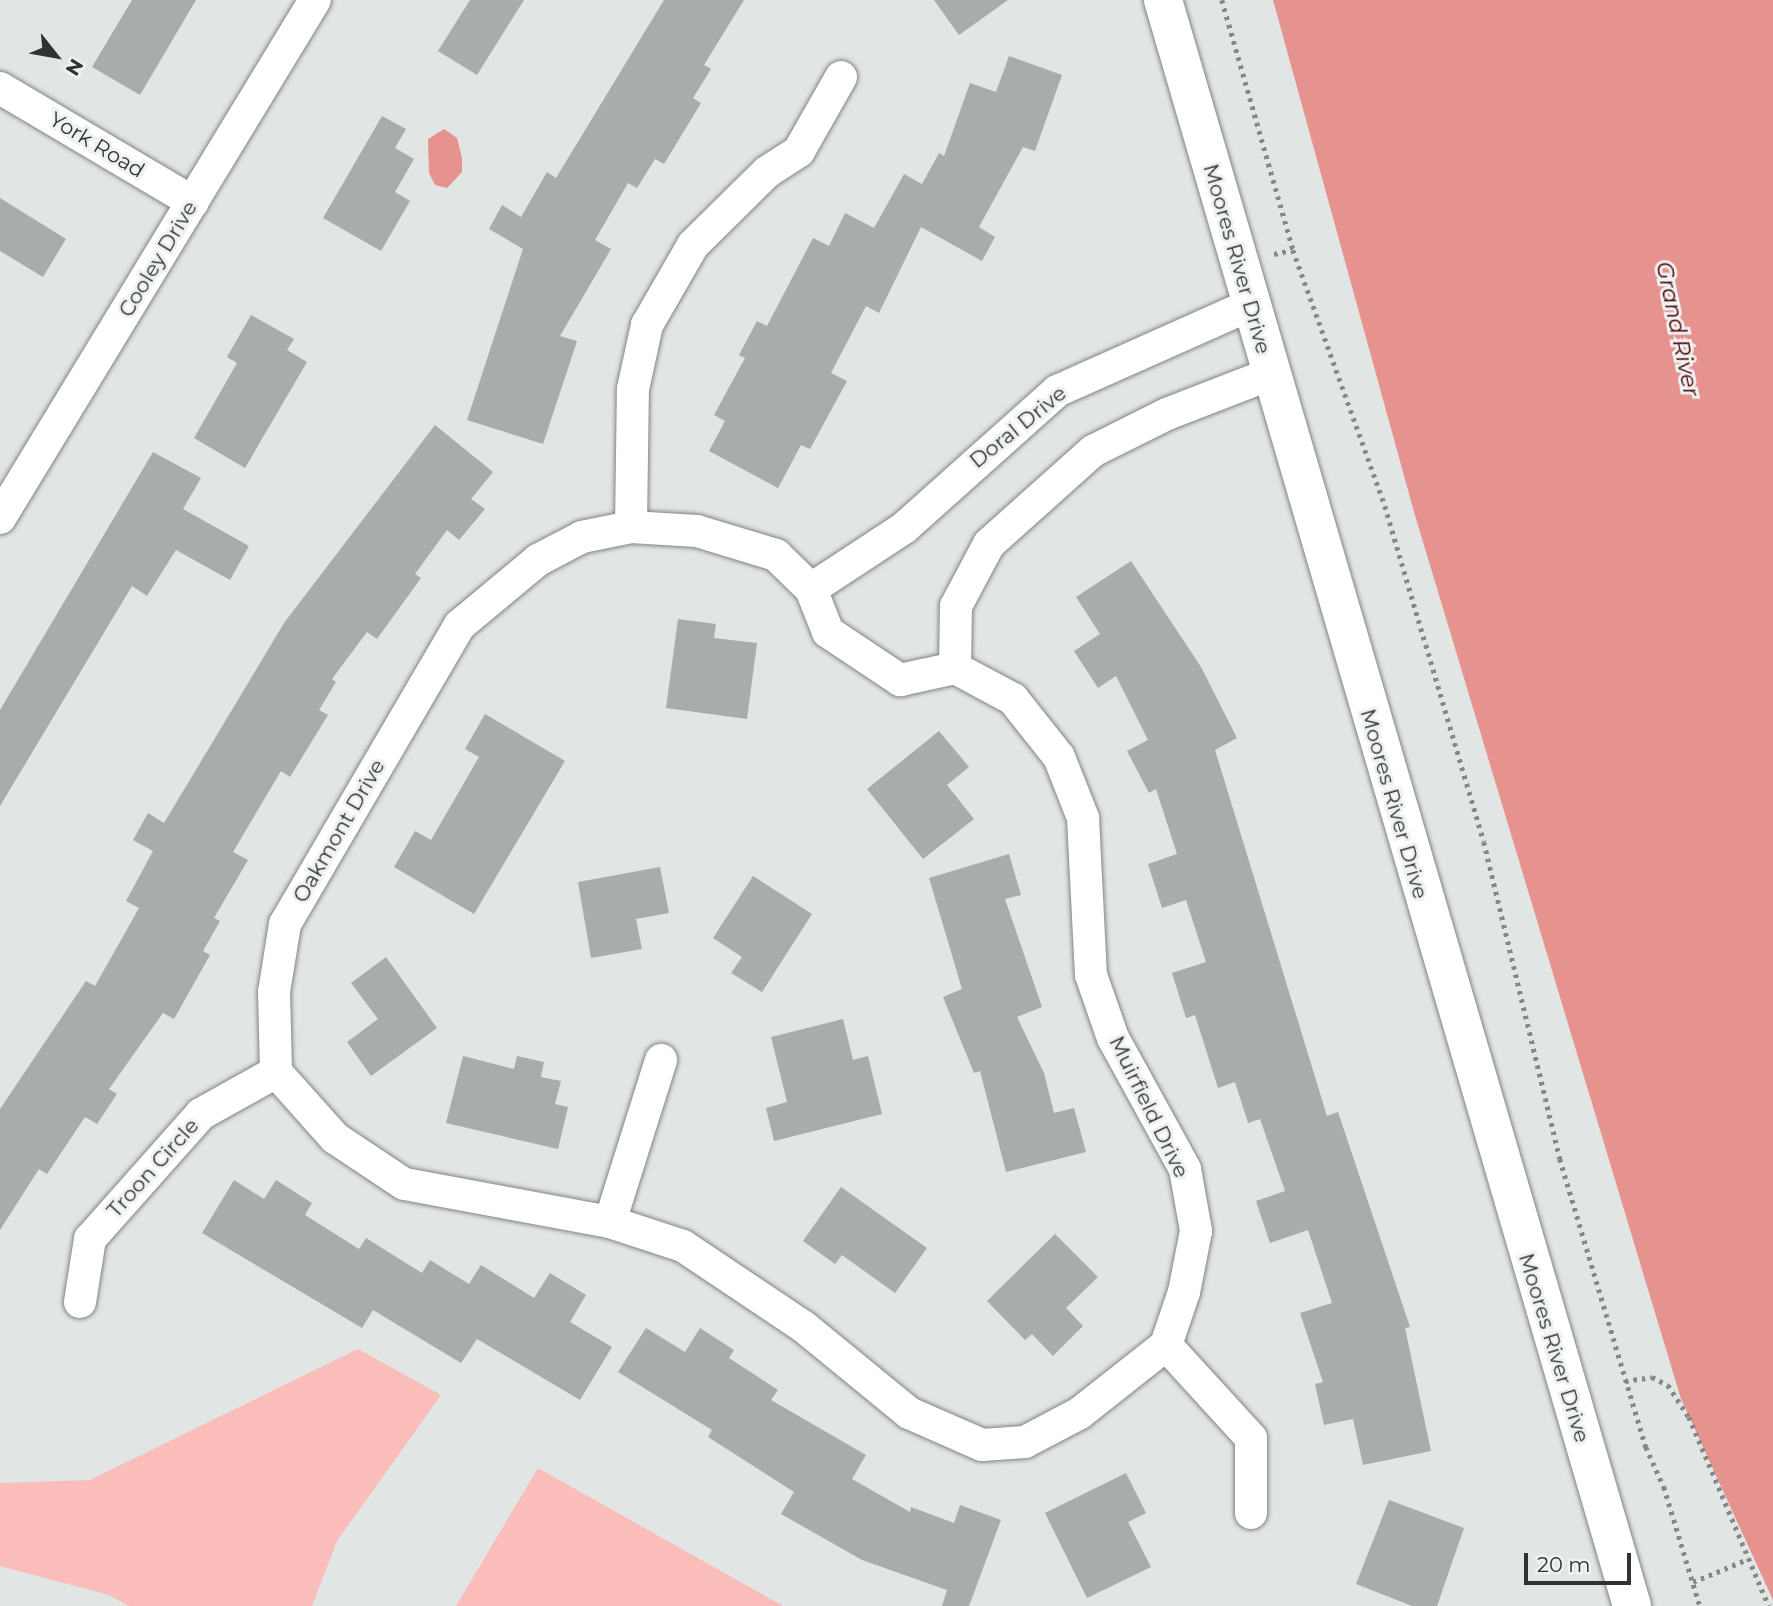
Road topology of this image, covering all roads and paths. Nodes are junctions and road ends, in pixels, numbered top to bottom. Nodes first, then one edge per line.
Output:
1 (314, 0) edge
2 (1163, 0) edge
3 (1222, 0) edge
4 (841, 77) dead end
5 (0, 88) edge
6 (193, 202) junction
7 (1250, 305) junction
8 (1270, 374) junction
9 (0, 518) edge
10 (631, 527) junction
11 (811, 589) junction
12 (955, 668) junction
13 (662, 1060) dead end
14 (276, 1072) junction
15 (610, 1222) junction
16 (80, 1302) dead end
17 (1166, 1345) junction
18 (1625, 1381) junction
19 (1251, 1513) dead end
20 (1748, 1559) junction
21 (1693, 1582) junction
22 (1632, 1606) edge
23 (1700, 1606) edge
24 (1769, 1606) edge

1 - 6 street, Cooley Drive
2 - 7 street, Moores River Drive
3 - 18 path
4 - 10 street
5 - 6 street, York Road
6 - 9 street, Cooley Drive
7 - 8 street, Moores River Drive
7 - 11 street, Doral Drive
8 - 12 street
8 - 22 street, Moores River Drive
10 - 11 street, Oakmont Drive
10 - 14 street, Oakmont Drive
11 - 12 street
12 - 17 street, Muirfield Drive
13 - 15 street
14 - 15 street
14 - 16 street, Troon Circle
15 - 17 street
17 - 19 street
18 - 20 path
18 - 21 path
20 - 21 path
20 - 24 path
21 - 23 path

